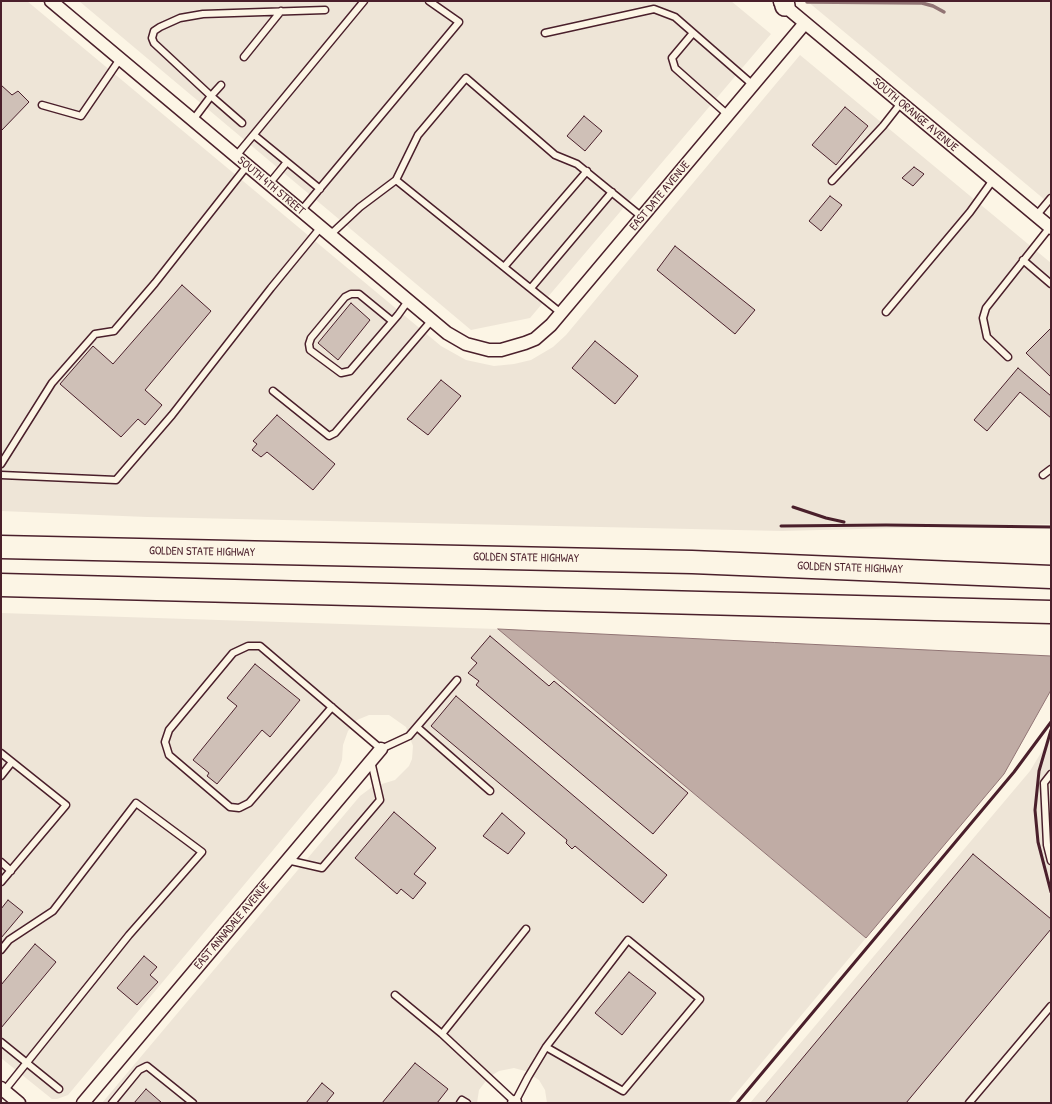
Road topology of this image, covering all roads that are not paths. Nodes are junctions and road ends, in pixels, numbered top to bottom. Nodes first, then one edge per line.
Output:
1 (51, 1) edge
2 (364, 1) edge
3 (429, 1) edge
4 (783, 3) edge
5 (325, 10) dead end
6 (281, 11) junction
7 (805, 23) junction
8 (545, 33) dead end
9 (693, 33) junction
10 (244, 57) dead end
11 (120, 59) junction
12 (221, 85) dead end
13 (752, 85) junction
14 (212, 96) junction
15 (901, 103) junction
16 (42, 105) dead end
17 (728, 115) junction
18 (193, 120) junction
19 (242, 123) dead end
20 (254, 135) junction
21 (236, 156) junction
22 (288, 162) junction
23 (247, 166) junction
24 (587, 171) junction
25 (396, 180) junction
26 (993, 180) junction
27 (832, 181) dead end
28 (269, 184) junction
29 (320, 189) junction
30 (612, 192) junction
31 (1051, 198) edge
32 (302, 211) junction
33 (1036, 216) junction
34 (642, 217) junction
35 (1050, 227) edge
36 (325, 231) junction
37 (1023, 260) junction
38 (504, 267) junction
39 (1051, 284) edge
40 (531, 288) junction
41 (408, 301) junction
42 (886, 312) dead end
43 (561, 313) junction
44 (432, 320) junction
45 (392, 321) junction
46 (501, 350) joint
47 (1008, 357) dead end
48 (273, 391) dead end
49 (1, 464) edge
50 (1051, 469) edge
51 (1, 475) edge
52 (1043, 475) dead end
53 (1, 547) edge
54 (1051, 577) edge
55 (1, 585) edge
56 (1051, 612) edge
57 (457, 680) dead end
58 (332, 707) junction
59 (417, 727) junction
60 (381, 749) junction
61 (1, 752) edge
62 (371, 761) junction
63 (12, 762) junction
64 (1051, 774) edge
65 (1, 776) edge
66 (490, 791) dead end
67 (288, 860) junction
68 (1051, 861) edge
69 (1, 862) edge
70 (11, 871) junction
71 (1, 882) edge
72 (526, 929) dead end
73 (1, 950) edge
74 (395, 995) dead end
75 (1051, 1006) edge
76 (442, 1034) junction
77 (1, 1042) edge
78 (546, 1047) junction
79 (26, 1062) junction
80 (2, 1089) edge
81 (59, 1089) dead end
82 (19, 1103) edge
83 (83, 1103) edge
84 (112, 1103) edge
85 (193, 1103) edge
86 (460, 1103) edge
87 (467, 1103) edge
88 (515, 1103) edge
89 (969, 1103) edge

1 - 11 street, SOUTH 4TH STREET
2 - 20 lane
3 - 29 lane
4 - 7 street, SOUTH ORANGE AVENUE
5 - 6 lane
6 - 10 lane
6 - 14 lane
7 - 13 street, EAST DATE AVENUE
7 - 15 street, SOUTH ORANGE AVENUE
8 - 9 lane
9 - 13 lane
9 - 17 lane
11 - 16 lane
11 - 18 street, SOUTH 4TH STREET
12 - 14 lane
13 - 17 street, EAST DATE AVENUE
14 - 18 lane
14 - 19 lane
15 - 26 street, SOUTH ORANGE AVENUE
15 - 27 lane
17 - 34 street, EAST DATE AVENUE
18 - 21 street, SOUTH 4TH STREET
20 - 21 lane
20 - 22 lane
21 - 23 street, SOUTH 4TH STREET
22 - 28 lane
22 - 29 lane
23 - 28 street, SOUTH 4TH STREET
23 - 49 lane
24 - 25 lane
24 - 30 lane
24 - 38 lane
25 - 36 lane
25 - 38 lane
26 - 33 street, SOUTH ORANGE AVENUE
26 - 42 lane
28 - 32 street, SOUTH 4TH STREET
29 - 32 lane
30 - 34 lane
30 - 40 lane
31 - 33 lane
32 - 36 street, SOUTH 4TH STREET
33 - 35 street, SOUTH ORANGE AVENUE
34 - 43 street, EAST DATE AVENUE
35 - 37 lane
36 - 41 street, SOUTH 4TH STREET
36 - 51 lane
37 - 39 lane
37 - 47 lane
38 - 40 lane
40 - 43 lane
41 - 44 street, SOUTH 4TH STREET
41 - 45 lane
43 - 46 street, EAST DATE AVENUE
44 - 46 street, SOUTH 4TH STREET
44 - 48 lane
45 - 45 lane
50 - 52 lane
53 - 54 highway, GOLDEN STATE HIGHWAY
55 - 56 highway
57 - 59 lane
58 - 58 lane
58 - 60 lane
59 - 60 lane
59 - 66 lane
60 - 62 street, EAST ANNADALE AVENUE
61 - 63 lane
62 - 67 street, EAST ANNADALE AVENUE
62 - 67 lane
63 - 65 lane
63 - 70 lane
64 - 68 lane
67 - 83 street, EAST ANNADALE AVENUE
69 - 70 lane
70 - 71 lane
72 - 76 lane
73 - 79 lane
74 - 76 lane
75 - 89 lane
76 - 88 lane
77 - 79 lane
78 - 78 lane
78 - 88 lane
79 - 80 lane
79 - 81 lane
80 - 82 street
84 - 85 lane
86 - 87 lane

